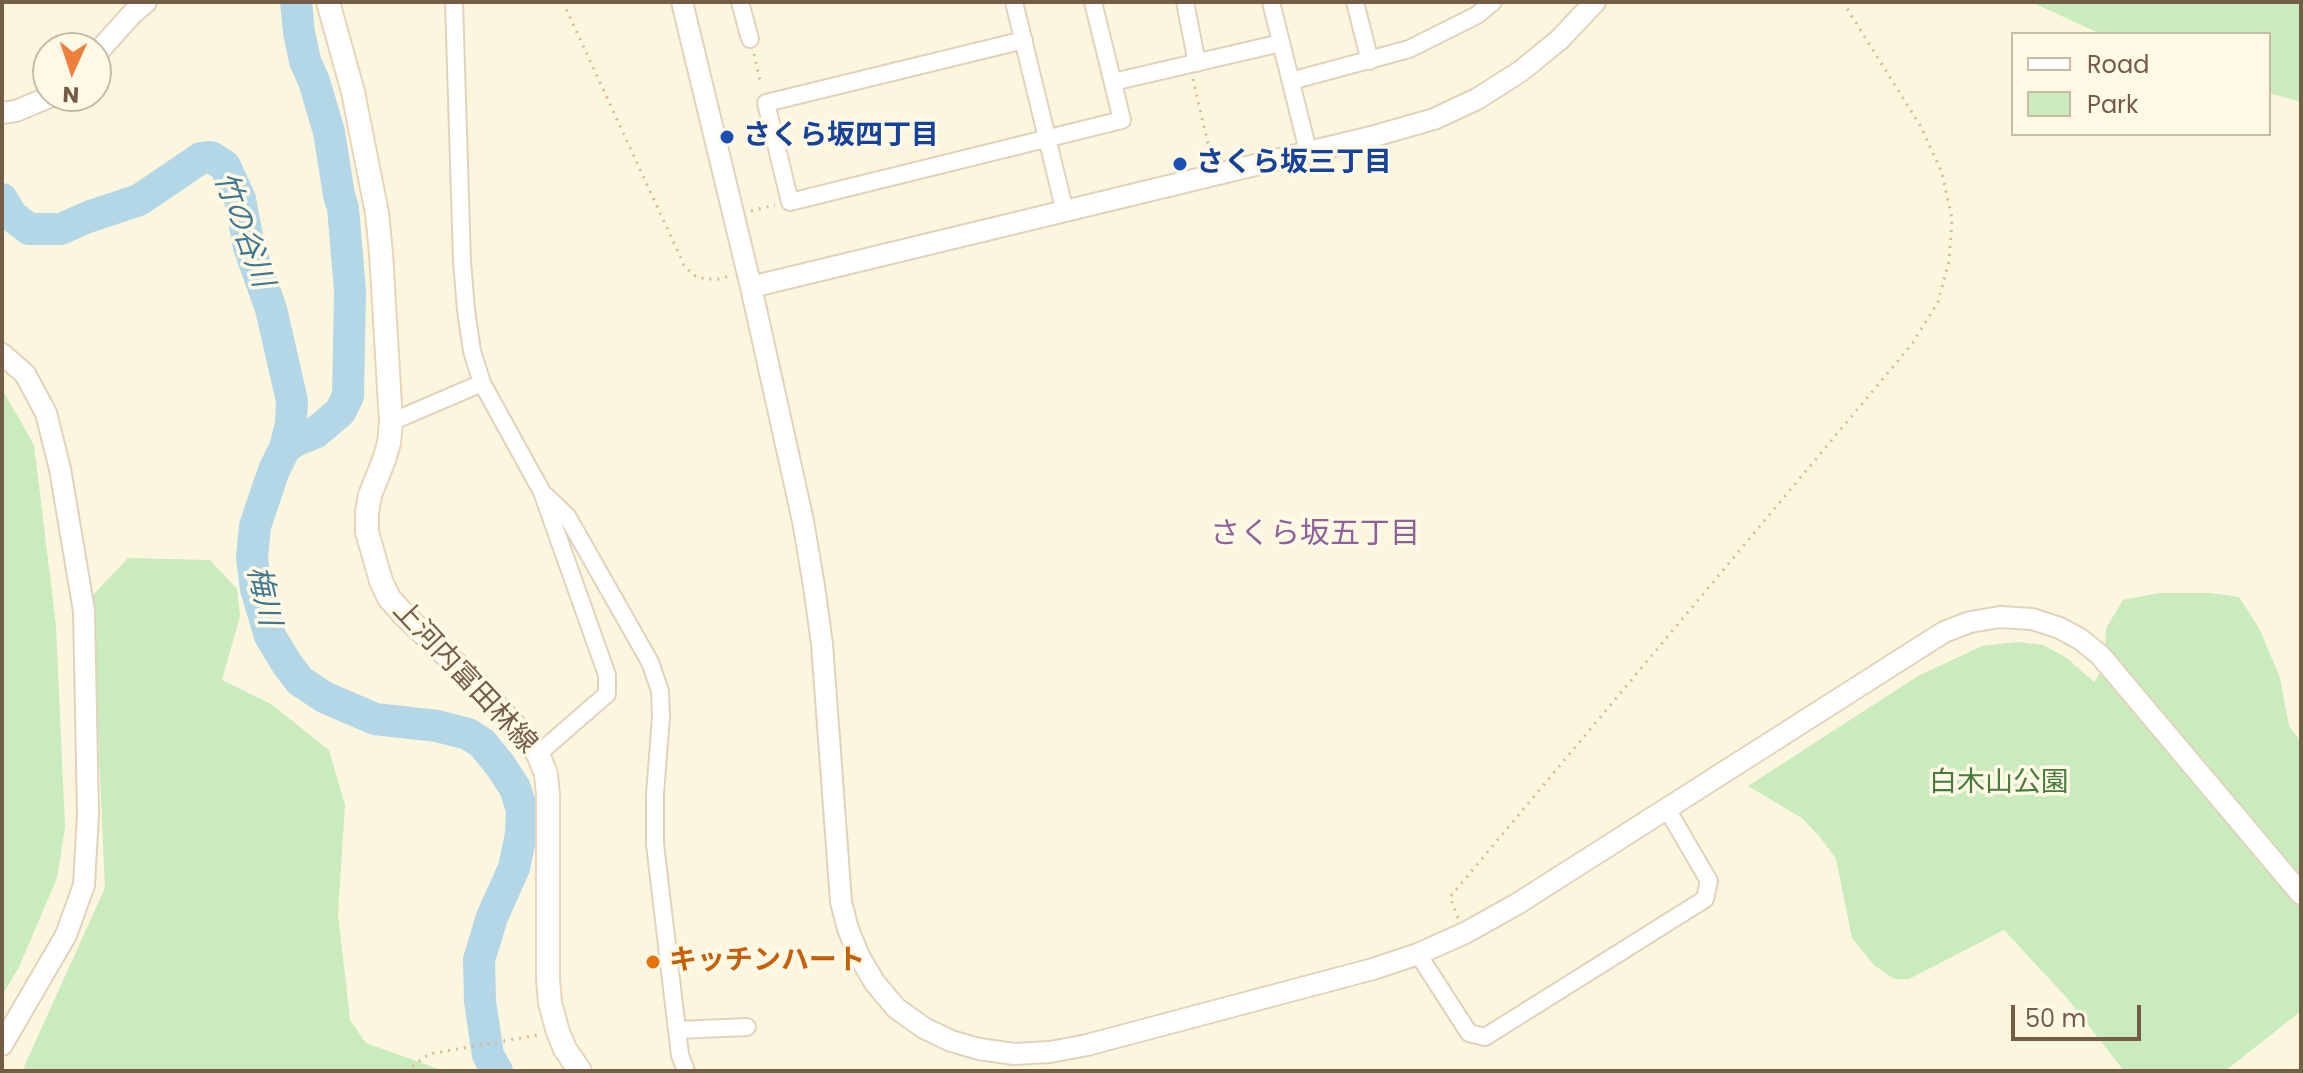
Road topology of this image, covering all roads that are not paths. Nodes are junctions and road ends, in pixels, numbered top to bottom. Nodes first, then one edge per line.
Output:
1 (146, 2) edge
2 (328, 2) edge
3 (454, 2) edge
4 (682, 2) edge
5 (1014, 2) edge
6 (1093, 2) edge
7 (1185, 2) edge
8 (1271, 2) edge
9 (1355, 2) edge
10 (1493, 2) edge
11 (1595, 2) edge
12 (745, 3) edge
13 (112, 36) edge
14 (750, 39) road end
15 (1024, 40) junction
16 (1281, 43) junction
17 (1370, 61) junction
18 (1193, 64) junction
19 (1291, 81) junction
20 (1113, 82) junction
21 (32, 104) edge
22 (2, 113) edge
23 (1047, 138) junction
24 (1308, 151) junction
25 (1065, 212) junction
26 (749, 279) junction
27 (2, 354) edge
28 (482, 383) junction
29 (391, 422) junction
30 (542, 492) junction
31 (538, 754) junction
32 (1667, 809) junction
33 (2301, 894) edge
34 (1418, 954) junction
35 (747, 1027) dead end
36 (677, 1030) junction
37 (2, 1045) edge
38 (580, 1071) edge
39 (686, 1071) edge

1 - 13 street
2 - 29 main road, 上河内富田林線
3 - 28 street
4 - 26 street
5 - 15 street
6 - 20 street
7 - 18 street
8 - 16 street
9 - 17 street
10 - 17 street
11 - 24 street
12 - 14 street
15 - 23 street
15 - 23 street
16 - 18 street
16 - 19 street
17 - 19 street
18 - 20 street
19 - 24 street
20 - 23 street
21 - 22 street
23 - 25 street
24 - 25 street
25 - 26 street
26 - 34 street
27 - 37 street
28 - 29 street
28 - 30 street
29 - 31 main road, 上河内富田林線
30 - 31 street
30 - 36 street
31 - 38 main road, 上河内富田林線
32 - 33 street
32 - 34 street
32 - 34 street
35 - 36 street
36 - 39 street

